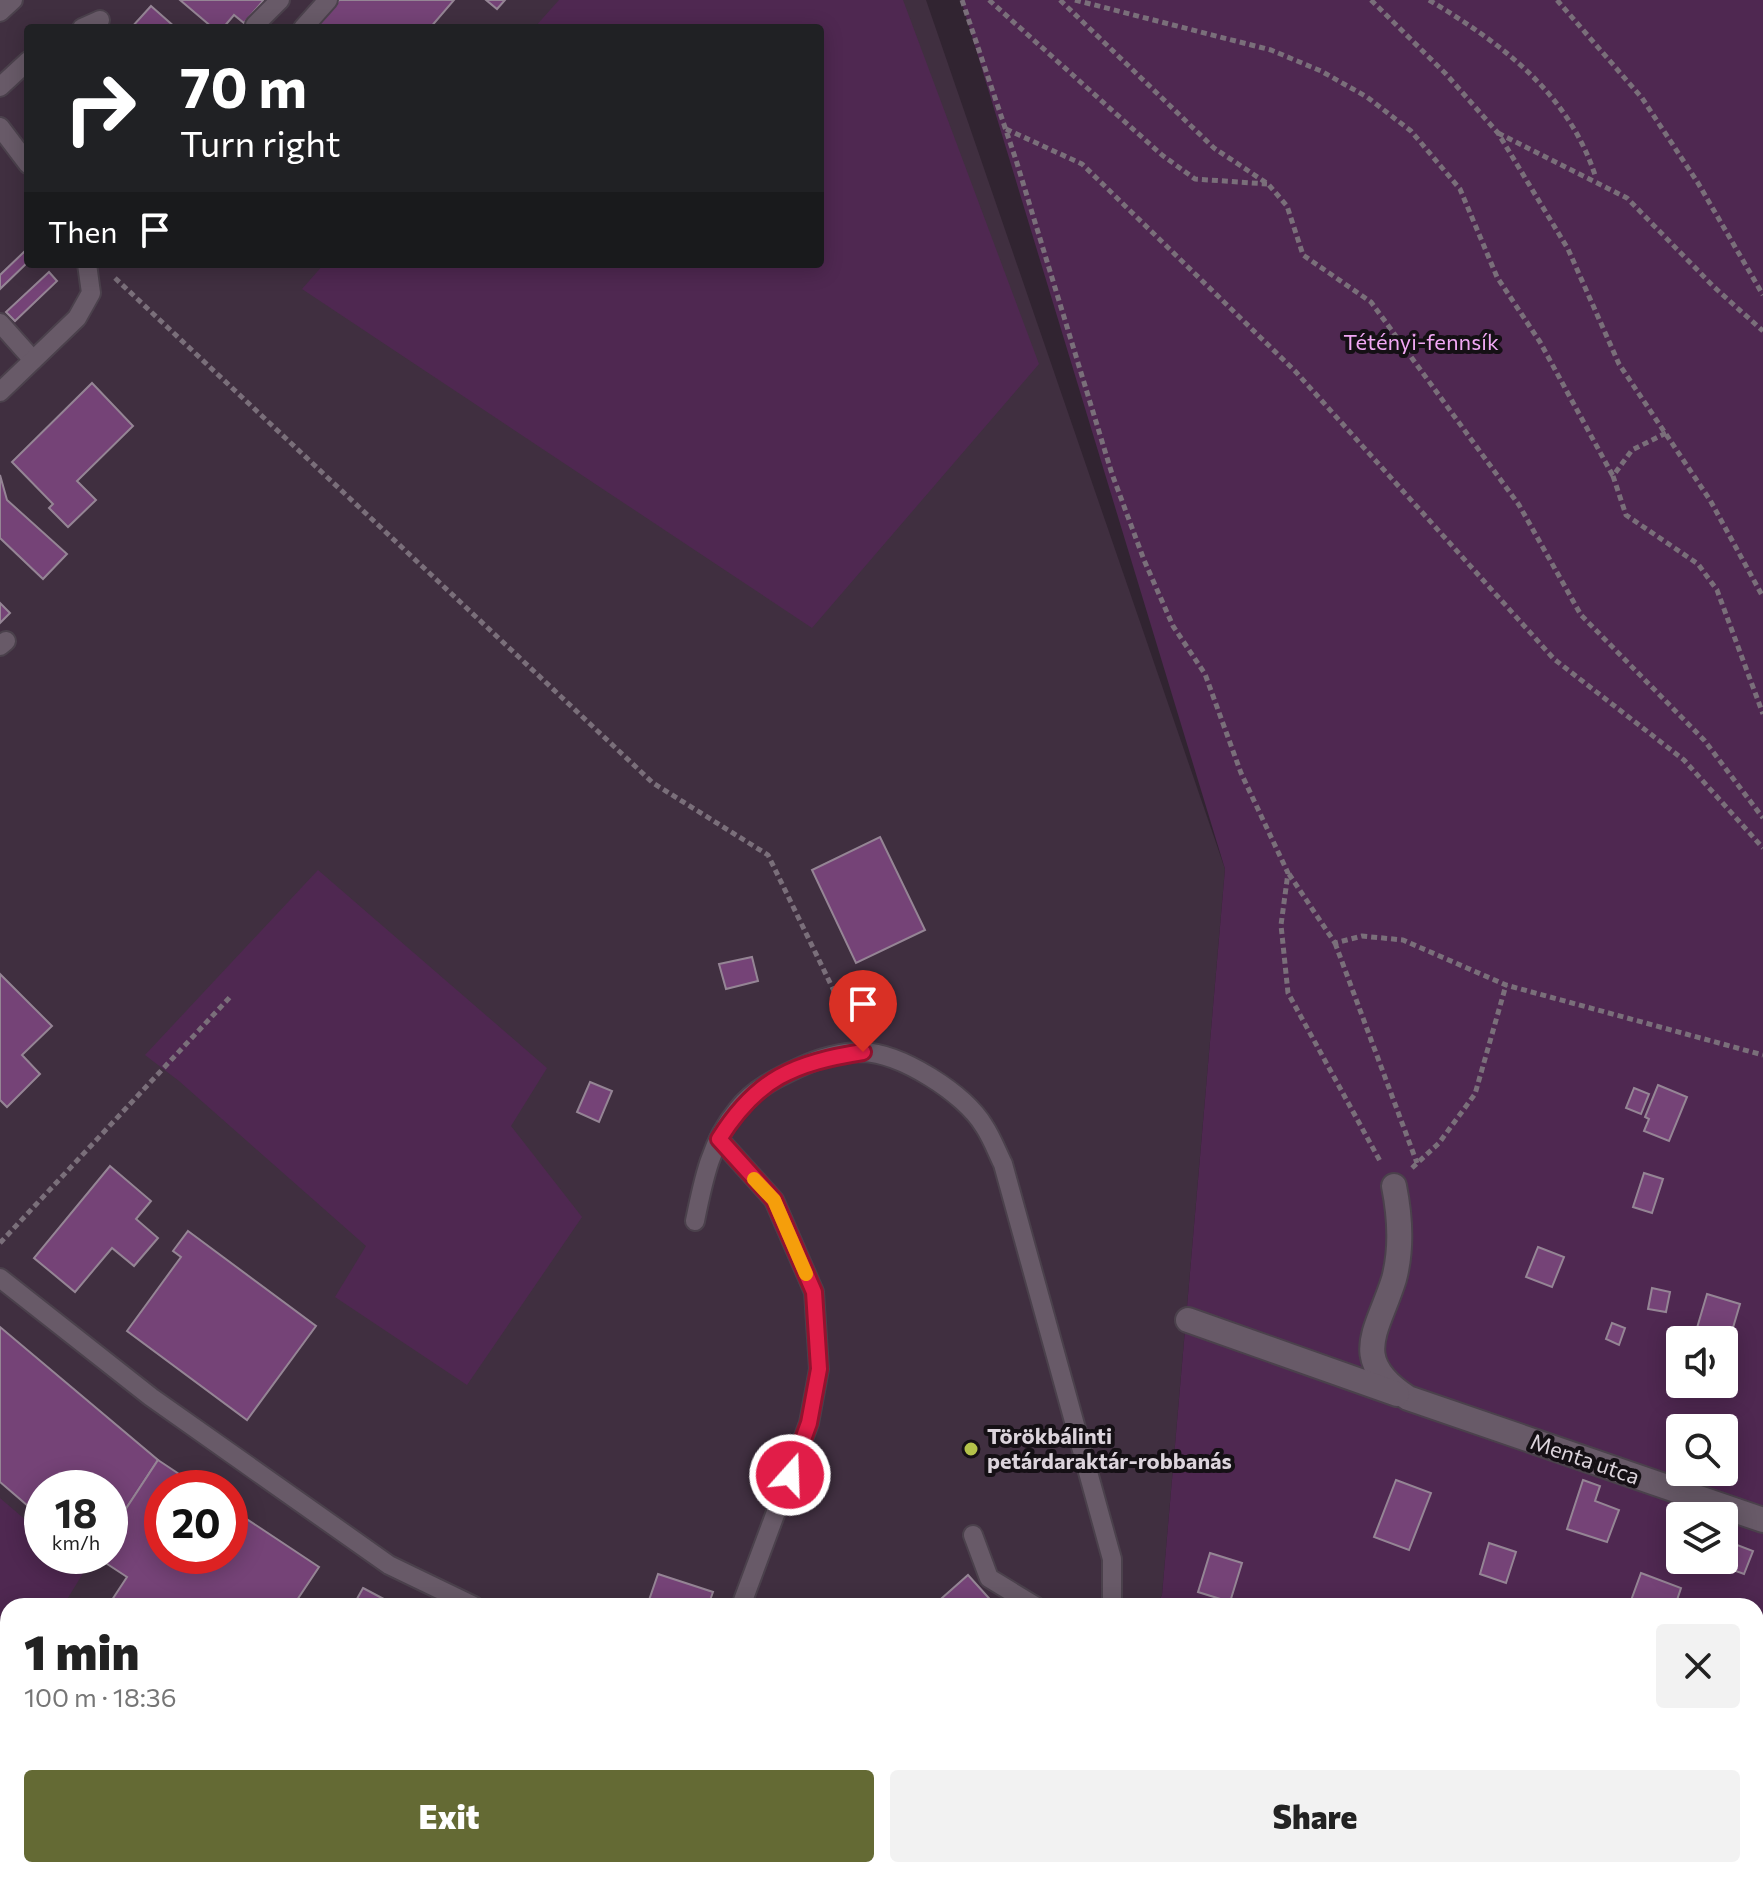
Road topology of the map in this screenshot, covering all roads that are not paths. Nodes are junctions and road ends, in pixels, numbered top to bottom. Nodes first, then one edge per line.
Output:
1 (13, 0) edge
2 (280, 0) edge
3 (328, 0) edge
4 (0, 12) edge
5 (100, 20) dead end
6 (91, 24) edge
7 (256, 24) edge
8 (307, 24) edge
9 (24, 65) edge
10 (0, 87) edge
11 (0, 127) edge
12 (24, 159) edge
13 (88, 268) edge
14 (0, 323) edge
15 (33, 360) junction
16 (0, 392) edge
17 (719, 1139) junction
18 (1394, 1186) road end
19 (695, 1221) dead end
20 (0, 1278) edge
21 (1188, 1320) dead end
22 (1408, 1398) junction
23 (1763, 1520) edge
24 (973, 1535) dead end
25 (457, 1598) edge
26 (744, 1598) edge
27 (1022, 1598) edge
28 (1112, 1598) edge

1 - 4 lane
2 - 7 lane
3 - 8 lane
5 - 6 lane
9 - 10 lane
11 - 12 lane
13 - 15 lane
14 - 15 lane
15 - 16 lane
17 - 19 lane
17 - 26 lane
17 - 28 lane
18 - 22 street, Menta utca
20 - 25 lane
21 - 22 street, Menta utca
22 - 23 street, Menta utca
24 - 27 lane

